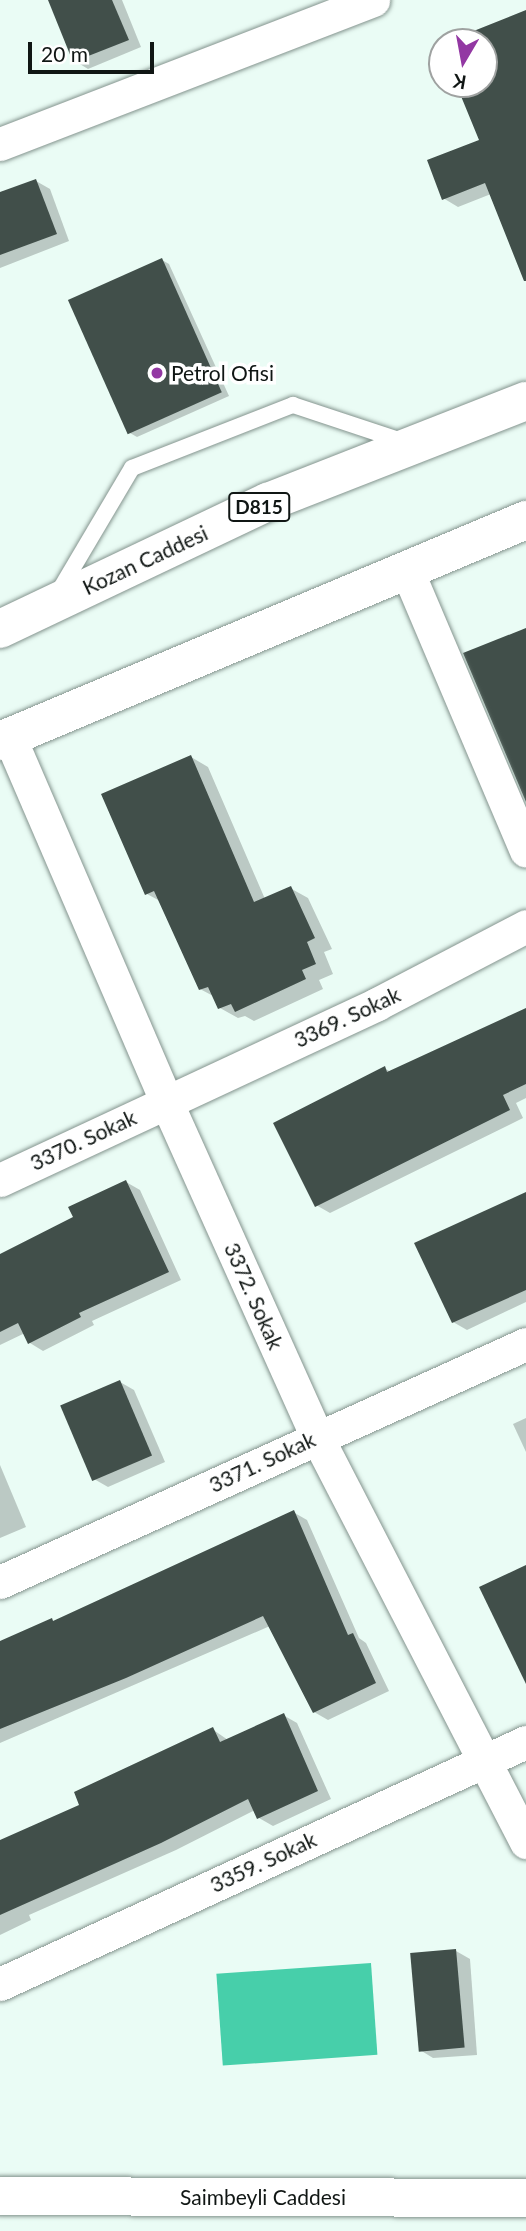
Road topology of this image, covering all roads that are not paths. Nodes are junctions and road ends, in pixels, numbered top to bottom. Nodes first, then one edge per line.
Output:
1 (373, 0) edge
2 (0, 144) edge
3 (526, 401) edge
4 (414, 445) junction
5 (526, 520) edge
6 (406, 568) junction
7 (51, 605) junction
8 (0, 629) edge
9 (5, 738) edge
10 (526, 851) edge
11 (526, 926) edge
12 (166, 1101) junction
13 (0, 1180) edge
14 (526, 1344) edge
15 (317, 1437) junction
16 (0, 1582) edge
17 (526, 1742) edge
18 (484, 1760) junction
19 (526, 1842) edge
20 (0, 1984) edge
21 (517, 2191) edge
22 (0, 2196) edge

1 - 2 street
3 - 4 main road, Kozan Caddesi / D815
4 - 7 main road, Kozan Caddesi / D815
4 - 7 lane
5 - 6 main road
6 - 9 main road
6 - 10 street
7 - 8 main road, Kozan Caddesi / D815
9 - 12 street, 3372. Sokak
11 - 12 street, 3369. Sokak
12 - 13 street, 3370. Sokak
12 - 15 street, 3372. Sokak
14 - 15 street, 3371. Sokak
15 - 16 street, 3371. Sokak
15 - 18 street, 3372. Sokak
17 - 18 street, 3359. Sokak
18 - 19 street, 3372. Sokak
18 - 20 street, 3359. Sokak
21 - 22 main road, Saimbeyli Caddesi

